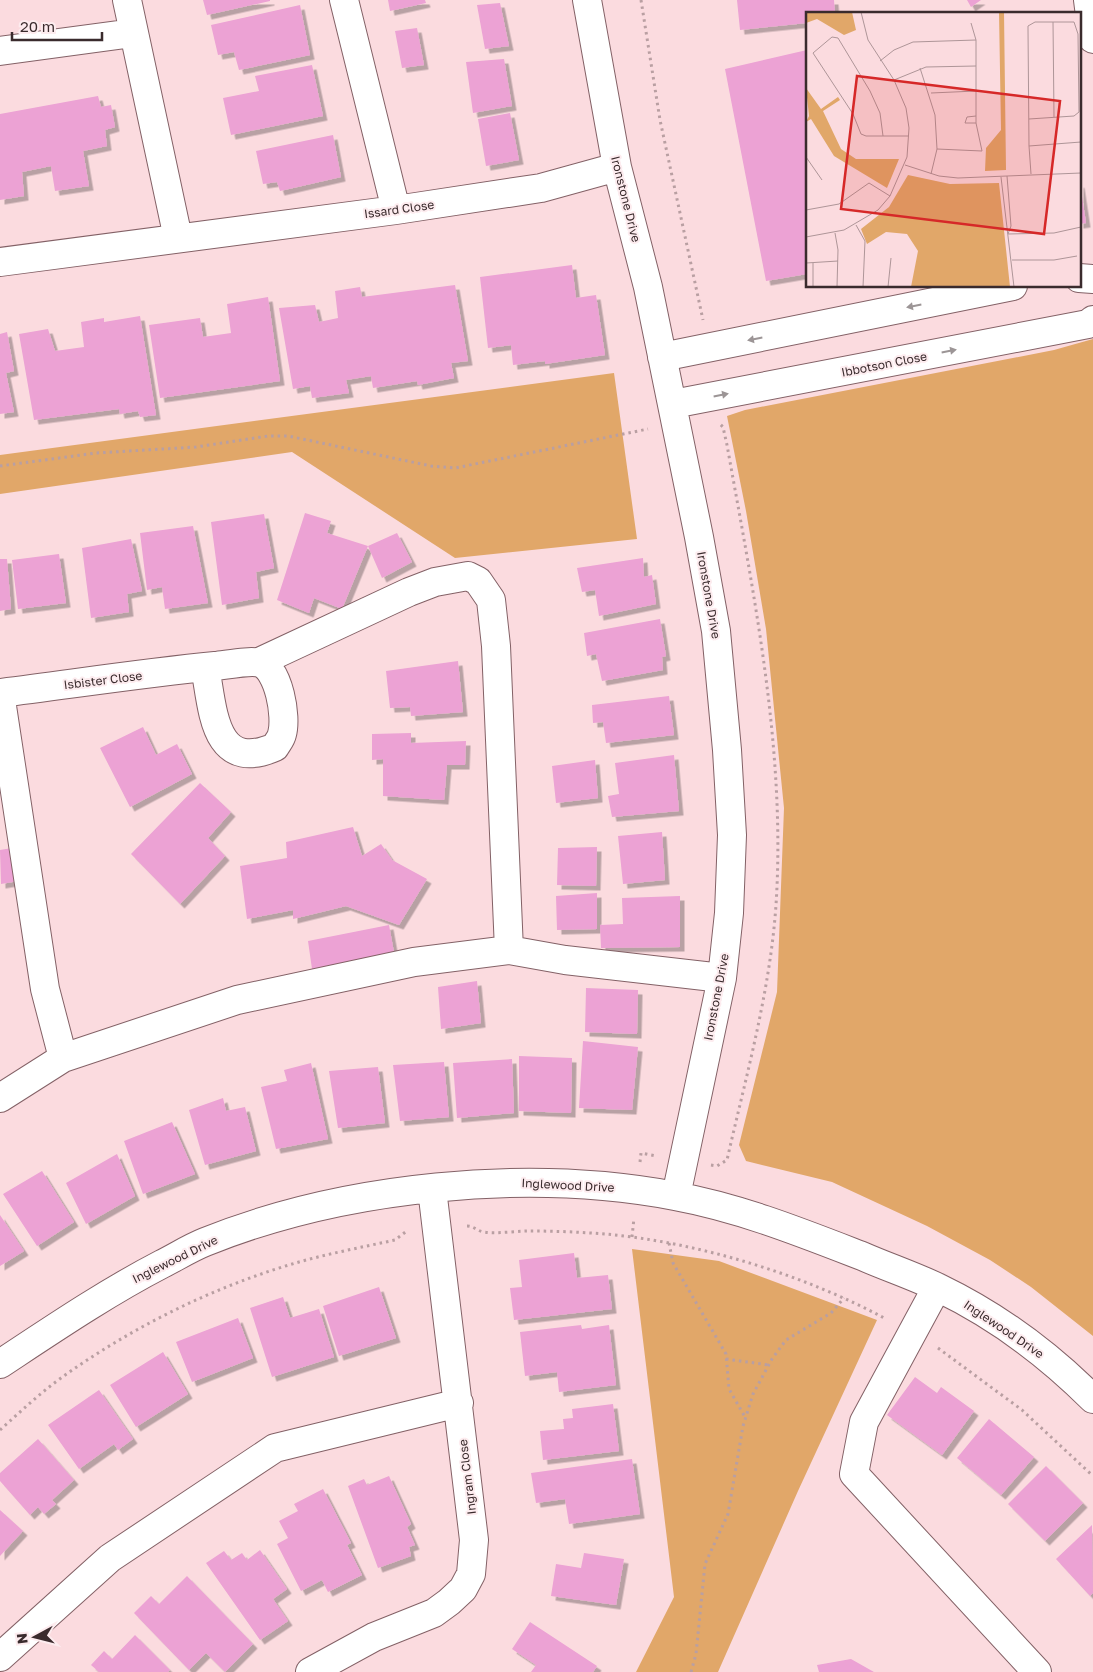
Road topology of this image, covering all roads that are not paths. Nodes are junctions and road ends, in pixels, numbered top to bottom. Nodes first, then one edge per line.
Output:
1 (127, 0) edge
2 (344, 0) edge
3 (587, 0) edge
4 (1088, 0) edge
5 (133, 33) junction
6 (1093, 39) edge
7 (0, 51) edge
8 (617, 167) junction
9 (396, 210) junction
10 (178, 238) junction
11 (0, 262) edge
12 (1080, 278) edge
13 (1093, 280) edge
14 (1003, 288) edge
15 (1093, 320) edge
16 (662, 357) junction
17 (673, 404) junction
18 (259, 662) junction
19 (205, 667) junction
20 (0, 693) edge
21 (509, 950) junction
22 (722, 978) junction
23 (63, 1058) junction
24 (0, 1098) edge
25 (432, 1189) junction
26 (676, 1196) junction
27 (937, 1287) junction
28 (0, 1364) edge
29 (1093, 1399) edge
30 (459, 1403) junction
31 (0, 1657) edge
32 (310, 1672) edge
33 (1037, 1672) edge

1 - 5 street
2 - 9 street
3 - 8 street, Ironstone Drive
4 - 6 street
5 - 7 street
5 - 10 street
8 - 9 street, Issard Close
8 - 16 street, Ironstone Drive
9 - 10 street, Issard Close
10 - 11 street, Issard Close
12 - 13 street
14 -> 16 street
17 -> 15 street, Ibbotson Close
16 - 17 street, Ironstone Drive
17 - 22 street, Ironstone Drive
18 - 19 street, Isbister Close
18 - 19 street
18 - 21 street, Isbister Close
19 - 20 street, Isbister Close
20 - 23 street
21 - 22 street
21 - 23 street
22 - 26 street, Ironstone Drive
23 - 24 street
25 - 26 street, Inglewood Drive
25 - 28 street, Inglewood Drive
25 - 30 street, Ingram Close
26 - 27 street, Inglewood Drive
27 - 29 street, Inglewood Drive
27 - 33 street
30 - 31 street
30 - 32 street, Ingram Close

